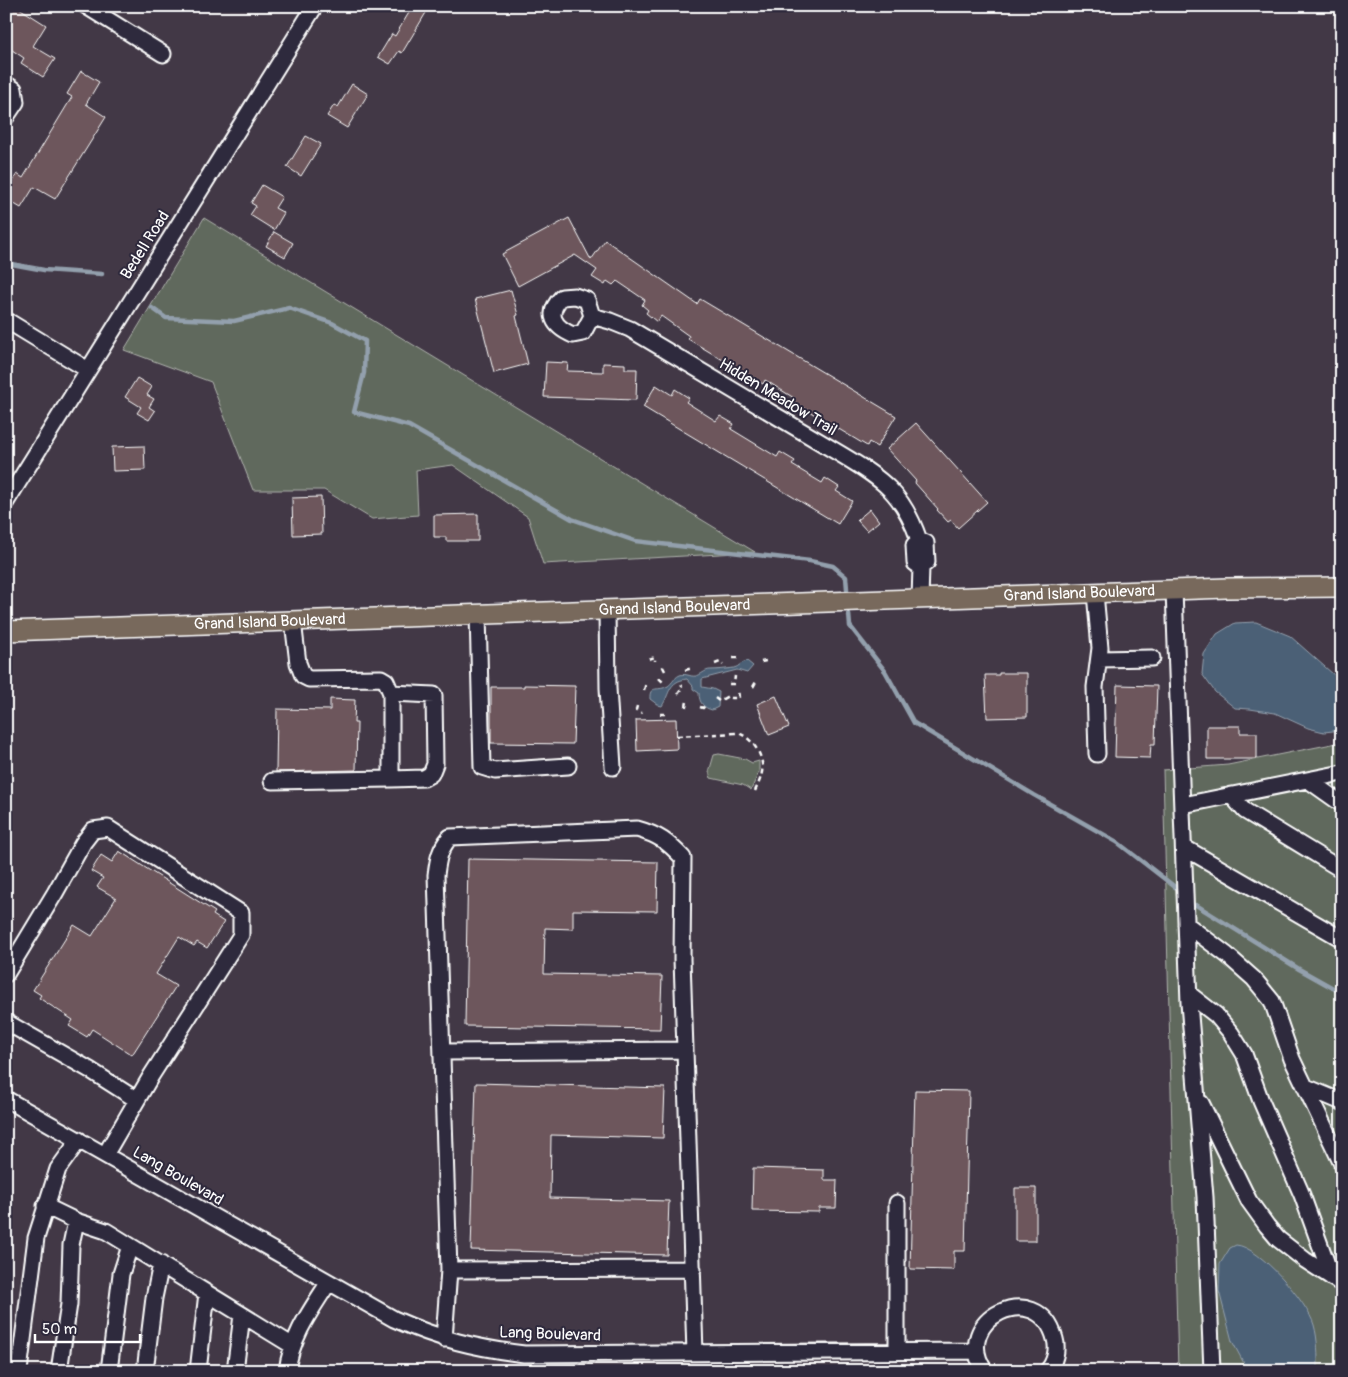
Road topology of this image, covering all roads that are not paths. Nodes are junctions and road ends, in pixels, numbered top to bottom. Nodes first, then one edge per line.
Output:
1 (86, 6) edge
2 (315, 6) edge
3 (163, 54) dead end
4 (6, 84) edge
5 (6, 117) edge
6 (592, 316) dead end
7 (6, 320) edge
8 (88, 370) junction
9 (6, 502) edge
10 (1342, 586) edge
11 (1174, 590) junction
12 (1095, 593) junction
13 (920, 599) junction
14 (607, 610) junction
15 (478, 614) junction
16 (293, 621) junction
17 (6, 631) edge
18 (1152, 658) dead end
19 (1099, 659) junction
20 (391, 693) junction
21 (1097, 754) dead end
22 (568, 766) dead end
23 (613, 766) dead end
24 (1342, 773) edge
25 (391, 779) junction
26 (1308, 780) junction
27 (272, 781) dead end
28 (1231, 795) junction
29 (1342, 804) edge
30 (1183, 806) junction
31 (1184, 848) junction
32 (1342, 870) edge
33 (1186, 924) junction
34 (1342, 939) edge
35 (6, 974) edge
36 (1189, 994) junction
37 (6, 1022) edge
38 (685, 1050) junction
39 (442, 1052) junction
40 (1306, 1087) junction
41 (1197, 1095) junction
42 (6, 1099) edge
43 (137, 1100) junction
44 (1342, 1102) edge
45 (79, 1140) junction
46 (105, 1155) junction
47 (1342, 1164) edge
48 (897, 1203) dead end
49 (45, 1206) junction
50 (76, 1221) junction
51 (130, 1246) junction
52 (160, 1264) junction
53 (692, 1269) junction
54 (448, 1270) junction
55 (1337, 1281) edge
56 (328, 1282) junction
57 (207, 1293) junction
58 (242, 1315) junction
59 (444, 1339) junction
60 (293, 1346) junction
61 (977, 1351) junction
62 (897, 1352) junction
63 (695, 1353) junction
64 (19, 1371) edge
65 (59, 1371) edge
66 (109, 1371) edge
67 (145, 1371) edge
68 (198, 1371) edge
69 (234, 1371) edge
70 (287, 1371) edge
71 (985, 1371) edge
72 (1047, 1371) edge
73 (1212, 1371) edge

1 - 3 street
2 - 8 street, Bedell Road
4 - 5 street
6 - 13 street, Hidden Meadow Trail
7 - 8 street
8 - 9 street, Bedell Road
10 - 11 main road, Grand Island Boulevard
11 - 12 main road, Grand Island Boulevard
11 - 30 street
12 - 13 main road, Grand Island Boulevard
12 - 19 street
13 - 14 main road, Grand Island Boulevard
14 - 15 main road, Grand Island Boulevard
14 - 23 street
15 - 16 main road, Grand Island Boulevard
15 - 22 street
16 - 17 main road, Grand Island Boulevard
16 - 20 street
18 - 19 street
19 - 21 street
20 - 25 street
20 - 25 street
24 - 26 street
25 - 27 street
26 - 28 street
26 - 29 street
28 - 30 street
28 - 32 street
30 - 31 street
31 - 33 street
31 - 34 street
33 - 36 street
33 - 40 street
35 - 43 street
36 - 41 street
36 - 55 street
37 - 43 street
38 - 39 street
38 - 39 street
38 - 53 street
39 - 54 street
40 - 44 street
40 - 47 street
41 - 55 street
41 - 73 street
42 - 45 street, Lang Boulevard
43 - 46 street
45 - 46 street, Lang Boulevard
45 - 49 street
46 - 56 street, Lang Boulevard
48 - 62 street
49 - 50 street
49 - 64 street
50 - 51 street
50 - 65 street
51 - 52 street
51 - 66 street
52 - 57 street
52 - 67 street
53 - 54 street
53 - 63 street
54 - 59 street
56 - 59 street, Lang Boulevard
56 - 60 street
57 - 58 street
57 - 68 street
58 - 60 street
58 - 69 street
59 - 63 street, Lang Boulevard
60 - 70 street
61 - 62 street, Lang Boulevard
61 - 71 street
61 - 72 street
62 - 63 street, Lang Boulevard

